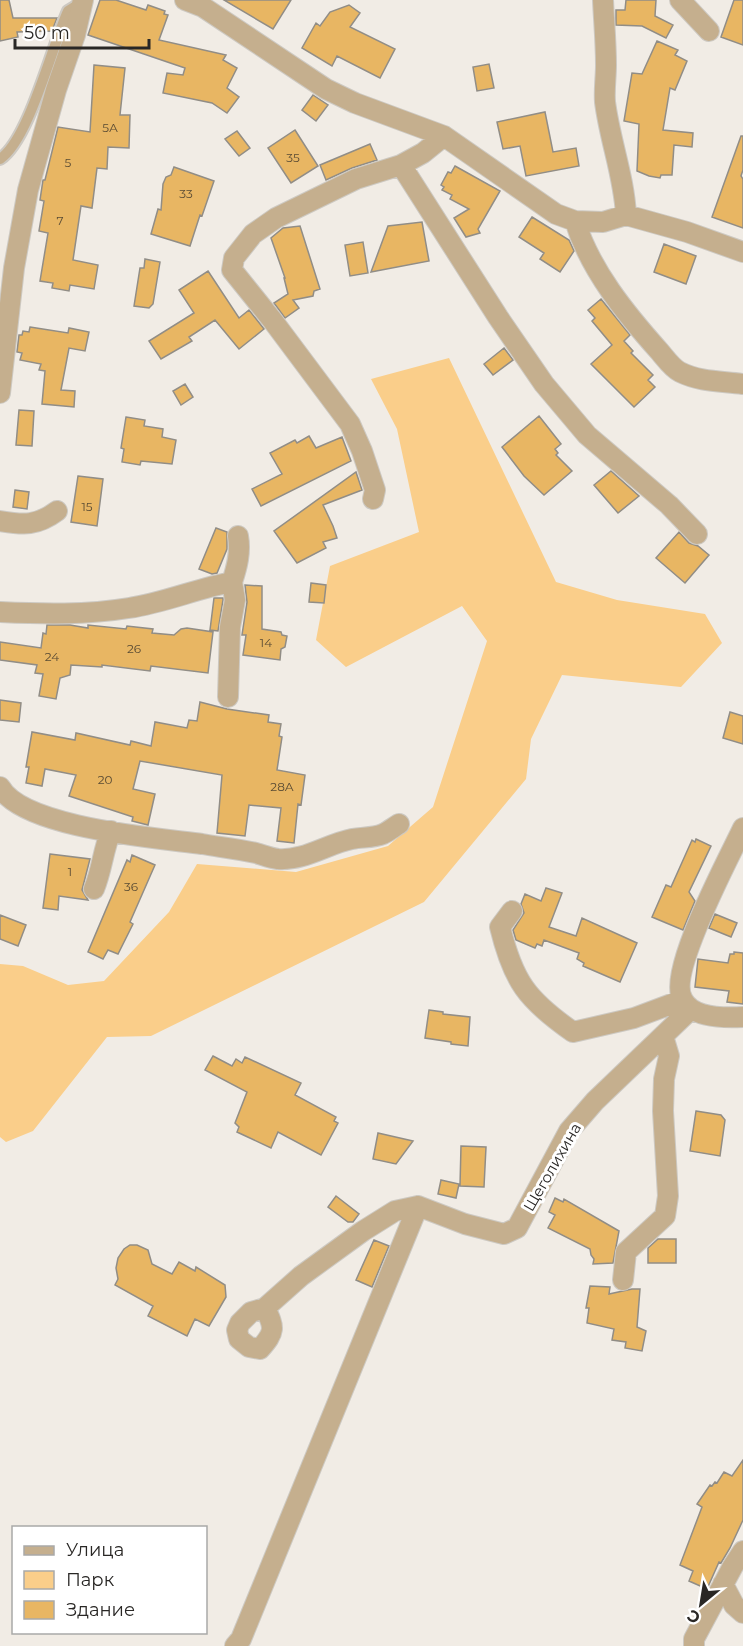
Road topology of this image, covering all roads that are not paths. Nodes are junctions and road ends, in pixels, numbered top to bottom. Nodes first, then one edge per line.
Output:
1 (603, 0) edge
2 (680, 0) edge
3 (82, 1) edge
4 (196, 2) edge
5 (710, 31) dead end
6 (444, 136) junction
7 (0, 159) edge
8 (401, 165) junction
9 (626, 215) junction
10 (575, 221) junction
11 (743, 252) edge
12 (743, 384) edge
13 (0, 393) edge
14 (373, 499) dead end
15 (57, 511) dead end
16 (0, 521) edge
17 (697, 534) dead end
18 (238, 536) dead end
19 (232, 582) junction
20 (0, 612) edge
21 (228, 697) dead end
22 (0, 787) edge
23 (399, 824) dead end
24 (743, 828) edge
25 (111, 831) junction
26 (94, 889) dead end
27 (512, 911) dead end
28 (687, 1005) junction
29 (743, 1017) edge
30 (663, 1036) junction
31 (418, 1206) junction
32 (623, 1280) dead end
33 (265, 1308) dead end
34 (743, 1551) edge
35 (723, 1584) junction
36 (743, 1613) edge
37 (235, 1646) edge
38 (694, 1646) edge

1 - 9 street
2 - 5 street
3 - 7 lane
3 - 13 street
4 - 6 street
6 - 8 street
6 - 10 street
8 - 14 street
8 - 17 street
9 - 10 street
9 - 11 street
10 - 12 street
15 - 16 street
18 - 19 street
19 - 20 street
19 - 21 street
22 - 25 street
23 - 25 street
24 - 28 street
25 - 26 street
27 - 28 street
28 - 29 street
28 - 30 street, Щеголихина
30 - 31 street, Щеголихина
30 - 32 street
31 - 33 street
31 - 37 street
34 - 35 street
35 - 36 street
35 - 38 street

